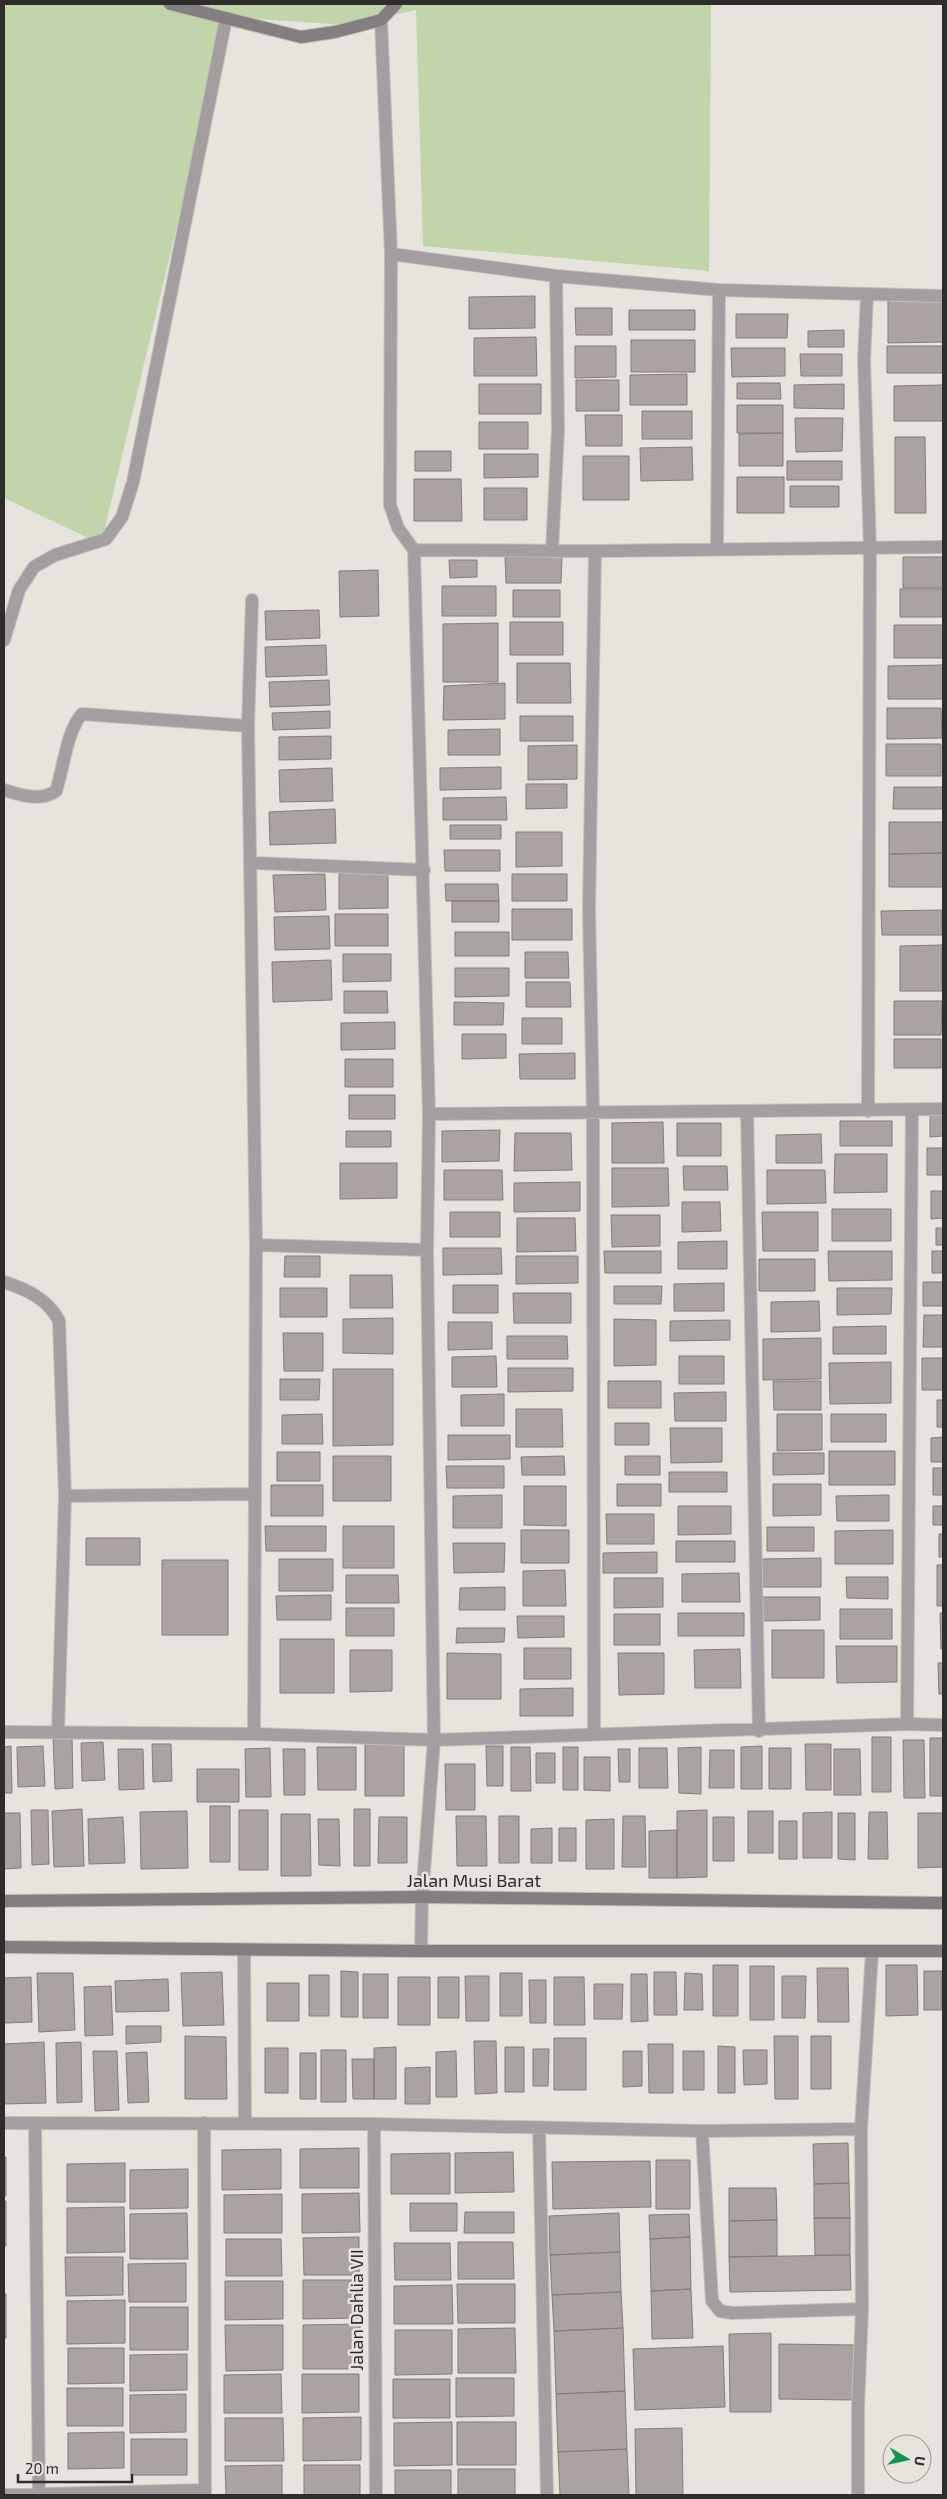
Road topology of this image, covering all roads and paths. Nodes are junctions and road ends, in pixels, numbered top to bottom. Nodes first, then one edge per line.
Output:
1 (170, 4) edge
2 (396, 4) edge
3 (226, 18) junction
4 (380, 20) junction
5 (392, 254) junction
6 (556, 276) junction
7 (719, 290) junction
8 (867, 294) junction
9 (943, 296) edge
10 (943, 546) edge
11 (870, 548) junction
12 (414, 550) junction
13 (717, 550) junction
14 (552, 551) junction
15 (594, 551) junction
16 (252, 600) dead end
17 (4, 640) edge
18 (248, 726) junction
19 (4, 790) edge
20 (252, 863) junction
21 (424, 870) junction
22 (943, 1109) edge
23 (747, 1111) junction
24 (868, 1111) junction
25 (912, 1111) junction
26 (593, 1113) junction
27 (429, 1114) junction
28 (256, 1246) junction
29 (427, 1250) junction
30 (4, 1282) edge
31 (253, 1494) junction
32 (65, 1496) junction
33 (907, 1724) junction
34 (943, 1725) edge
35 (759, 1731) junction
36 (4, 1732) edge
37 (58, 1732) junction
38 (254, 1734) junction
39 (594, 1734) junction
40 (434, 1740) junction
41 (422, 1897) junction
42 (4, 1901) edge
43 (943, 1903) edge
44 (4, 1947) edge
45 (244, 1950) junction
46 (421, 1951) junction
47 (943, 1951) edge
48 (872, 1952) junction
49 (4, 2123) edge
50 (35, 2123) junction
51 (204, 2123) junction
52 (244, 2123) junction
53 (374, 2124) junction
54 (538, 2128) junction
55 (861, 2129) junction
56 (702, 2131) junction
57 (862, 2309) junction
58 (205, 2492) edge
59 (40, 2493) junction
60 (4, 2495) edge
61 (376, 2495) edge
62 (548, 2495) edge
63 (858, 2495) edge

1 - 3 street
2 - 4 street
3 - 4 street
3 - 17 street
4 - 5 street
5 - 6 street
5 - 12 street
6 - 7 street
6 - 14 street
7 - 8 street
7 - 13 street
8 - 9 street
8 - 11 street
10 - 11 street
11 - 13 street
11 - 24 street
12 - 14 street
12 - 21 street
13 - 15 street
14 - 15 street
15 - 26 street
16 - 18 street
18 - 19 street
18 - 20 street
20 - 21 street
20 - 28 street
21 - 27 street
22 - 25 street
23 - 24 street
23 - 26 street
23 - 35 street
24 - 25 street
25 - 33 street
26 - 27 street
26 - 39 street
27 - 29 street
28 - 29 street
28 - 31 street
29 - 40 street
30 - 32 street
31 - 32 street
31 - 38 street
32 - 37 street
33 - 34 street
33 - 35 street
35 - 39 street
36 - 37 street
37 - 38 street
38 - 40 street
39 - 40 street
40 - 41 street
41 - 42 street, Jalan Musi Barat
41 - 43 street, Jalan Musi Barat
41 - 46 street
44 - 45 street
45 - 46 street
45 - 52 street
46 - 48 street
47 - 48 street
48 - 55 street
49 - 50 street
50 - 51 street
50 - 59 street
51 - 52 street
51 - 58 street
52 - 53 street
53 - 54 street
53 - 61 street, Jalan Dahlia VII
54 - 56 street
54 - 62 street
55 - 56 street
55 - 57 street
56 - 57 street
57 - 63 street
58 - 59 street
59 - 60 street

